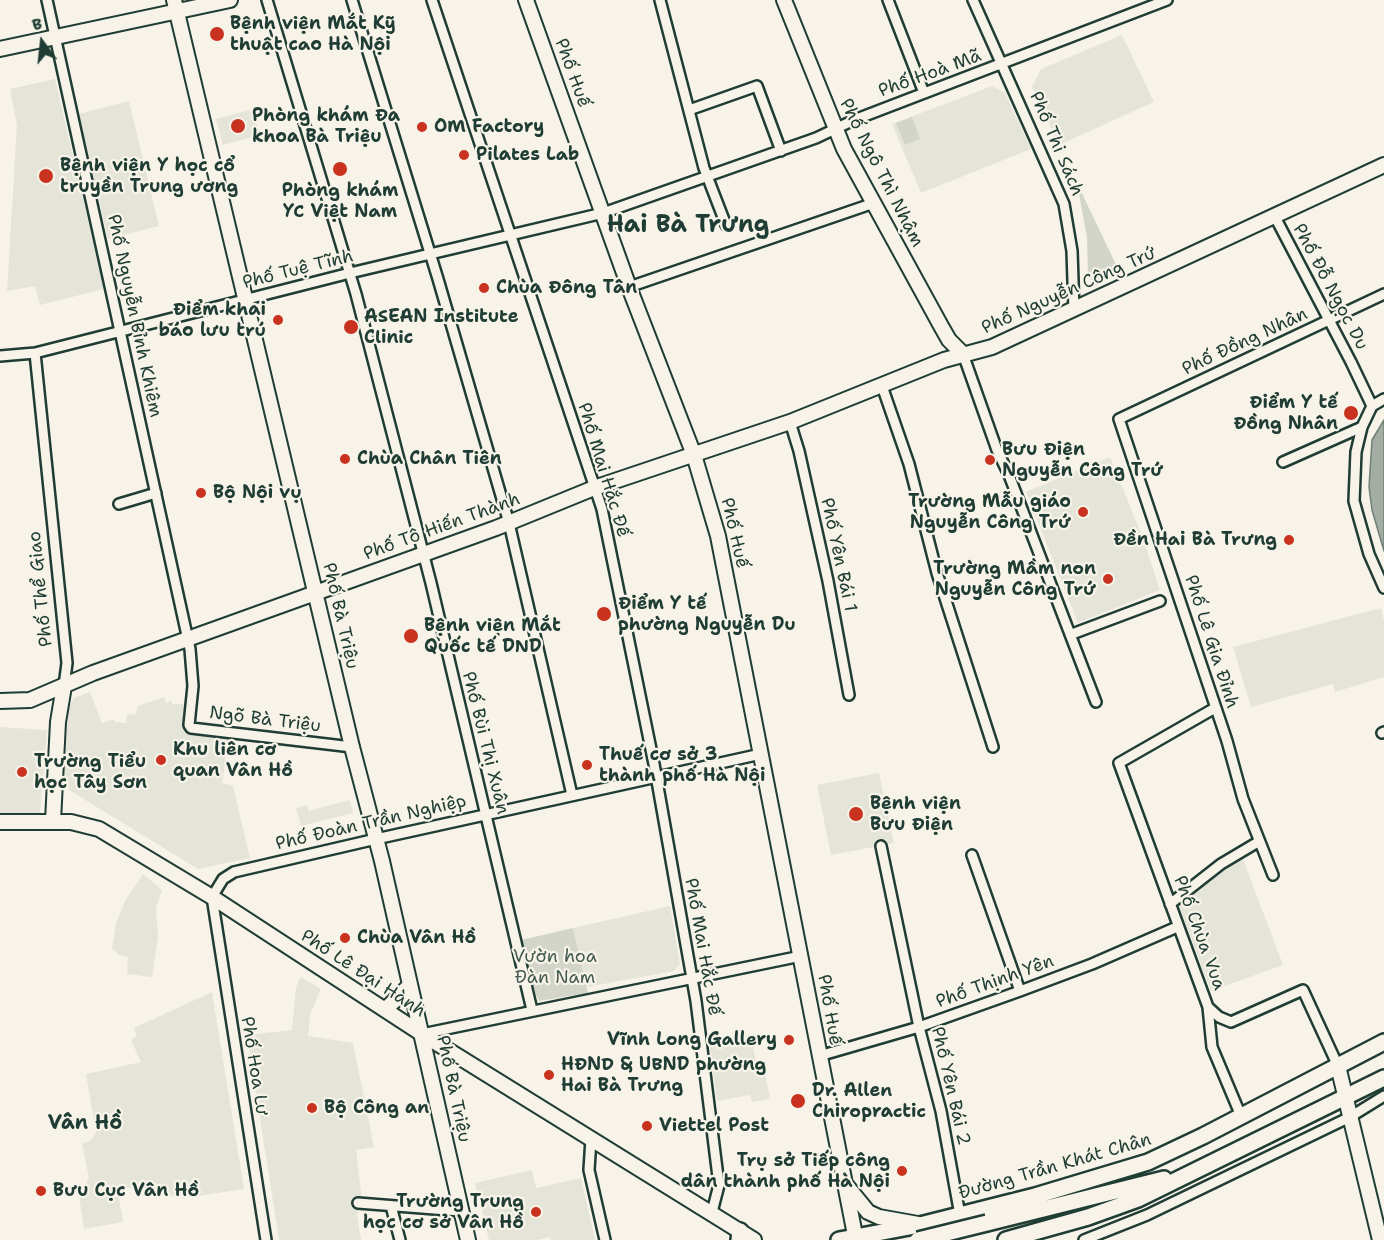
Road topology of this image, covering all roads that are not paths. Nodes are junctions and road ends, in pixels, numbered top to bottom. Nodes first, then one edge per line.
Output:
1 (47, 0) edge
2 (230, 0) edge
3 (267, 0) edge
4 (352, 0) edge
5 (432, 0) edge
6 (526, 0) edge
7 (660, 0) edge
8 (784, 0) edge
9 (888, 0) edge
10 (973, 0) edge
11 (1167, 0) edge
12 (1152, 4) edge
13 (175, 5) edge
14 (54, 36) junction
15 (0, 49) edge
16 (1001, 65) junction
17 (924, 93) junction
18 (689, 110) junction
19 (835, 129) junction
20 (781, 151) junction
21 (1384, 165) edge
22 (707, 176) junction
23 (874, 203) junction
24 (603, 213) junction
25 (1274, 215) junction
26 (726, 225) dead end
27 (509, 235) junction
28 (430, 254) junction
29 (350, 273) junction
30 (629, 287) junction
31 (1384, 294) edge
32 (245, 300) junction
33 (1074, 311) junction
34 (1328, 321) junction
35 (122, 331) junction
36 (35, 352) junction
37 (963, 354) junction
38 (0, 356) edge
39 (882, 386) junction
40 (1384, 399) edge
41 (1371, 406) junction
42 (1119, 419) joint
43 (790, 422) junction
44 (1362, 427) junction
45 (694, 455) junction
46 (1283, 462) dead end
47 (594, 488) junction
48 (156, 493) junction
49 (119, 504) dead end
50 (509, 523) junction
51 (423, 554) junction
52 (1384, 588) edge
53 (316, 594) junction
54 (1160, 601) dead end
55 (1072, 634) junction
56 (187, 639) junction
57 (64, 686) junction
58 (849, 695) dead end
59 (0, 701) edge
60 (1096, 702) dead end
61 (1215, 708) junction
62 (352, 747) junction
63 (993, 747) dead end
64 (761, 754) junction
65 (655, 777) junction
66 (572, 795) junction
67 (485, 814) junction
68 (53, 821) junction
69 (0, 822) edge
70 (376, 839) junction
71 (1258, 842) junction
72 (881, 846) dead end
73 (972, 855) dead end
74 (1273, 876) dead end
75 (212, 897) junction
76 (1170, 904) junction
77 (1177, 927) junction
78 (801, 956) junction
79 (692, 979) junction
80 (410, 985) junction
81 (1020, 991) junction
82 (1208, 1007) junction
83 (386, 1009) junction
84 (532, 1010) junction
85 (919, 1027) junction
86 (422, 1034) junction
87 (1384, 1042) edge
88 (819, 1056) junction
89 (1338, 1066) junction
90 (1384, 1078) edge
91 (1384, 1096) edge
92 (1345, 1098) junction
93 (1241, 1116) junction
94 (1350, 1116) junction
95 (591, 1139) junction
96 (1148, 1162) junction
97 (1190, 1173) junction
98 (845, 1183) junction
99 (358, 1203) dead end
100 (391, 1206) junction
101 (460, 1211) junction
102 (1037, 1211) junction
103 (712, 1212) junction
104 (960, 1215) junction
105 (919, 1232) edge
106 (740, 1236) edge
107 (855, 1238) edge
108 (266, 1240) edge
109 (400, 1240) edge
110 (468, 1240) edge
111 (605, 1240) edge
112 (754, 1240) edge
113 (839, 1240) edge
114 (933, 1240) edge
115 (1006, 1240) edge
116 (1084, 1240) edge
117 (1380, 1240) edge

1 - 14 street, Phố Nguyễn Bỉnh Khiêm
2 - 13 street
3 - 29 street, Phố Bùi Thị Xuân
4 - 28 street
5 - 27 street, Phố Mai Hắc Đế
6 - 24 street, Phố Huế
7 - 18 street
8 - 19 street, Phố Ngô Thì Nhậm
9 - 17 street
10 - 16 street, Phố Thi Sách
11 - 12 street, Phố Hoà Mã
12 - 16 street, Phố Hoà Mã
13 - 14 street
13 - 32 street, Phố Bà Triệu
14 - 15 street
14 - 35 street, Phố Nguyễn Bỉnh Khiêm
16 - 17 street, Phố Hoà Mã
16 - 33 street, Phố Thi Sách
17 - 19 street, Phố Hoà Mã
18 - 20 street
18 - 22 street
19 - 20 street, Phố Hoà Mã
19 - 23 street, Phố Ngô Thì Nhậm
20 - 22 street, Phố Hoà Mã
21 - 25 street, Phố Nguyễn Công Trứ
22 - 24 street, Phố Hoà Mã
22 - 26 street
23 - 30 street
23 - 37 street, Phố Ngô Thì Nhậm
24 - 27 street, Phố Tuệ Tĩnh
24 - 30 street, Phố Huế
25 - 33 street, Phố Nguyễn Công Trứ
25 - 34 street, Phố Đỗ Ngọc Du
27 - 28 street, Phố Tuệ Tĩnh
27 - 47 street, Phố Mai Hắc Đế
28 - 29 street, Phố Tuệ Tĩnh
28 - 50 street
29 - 32 street, Phố Tuệ Tĩnh
29 - 51 street, Phố Bùi Thị Xuân
30 - 45 street, Phố Huế
31 - 34 street, Phố Đồng Nhân
32 - 35 street, Phố Tuệ Tĩnh
32 - 53 street, Phố Bà Triệu
33 - 37 street, Phố Nguyễn Công Trứ
34 - 41 street, Phố Đỗ Ngọc Du
34 - 42 street, Phố Đồng Nhân
35 - 36 street, Phố Tuệ Tĩnh
35 - 48 street, Phố Nguyễn Bỉnh Khiêm
36 - 38 street, Phố Tuệ Tĩnh
36 - 57 street, Phố Thể Giao
37 - 39 street, Phố Nguyễn Công Trứ
37 - 55 street
39 - 43 street, Phố Nguyễn Công Trứ
39 - 63 street
40 - 41 street
41 - 44 street
42 - 61 street, Phố Lê Gia Đỉnh
43 - 45 street, Phố Nguyễn Công Trứ
43 - 58 street, Phố Yên Bái 1
44 - 46 street
44 - 52 street
45 - 47 street, Phố Tô Hiến Thành
45 - 64 street, Phố Huế
47 - 50 street, Phố Tô Hiến Thành
47 - 65 street, Phố Mai Hắc Đế
48 - 49 street
48 - 56 street, Phố Nguyễn Bỉnh Khiêm
50 - 51 street, Phố Tô Hiến Thành
50 - 66 street
51 - 53 street, Phố Tô Hiến Thành
51 - 67 street, Phố Bùi Thị Xuân
53 - 56 street, Phố Tô Hiến Thành
53 - 62 street, Phố Bà Triệu
54 - 55 street
55 - 60 street
56 - 57 street, Phố Tô Hiến Thành
56 - 62 street, Ngõ Bà Triệu
57 - 59 street, Phố Tô Hiến Thành
57 - 68 street, Phố Thể Giao
61 - 71 street, Phố Lê Gia Đỉnh
61 - 76 street, Phố Chùa Vua
62 - 70 street, Phố Bà Triệu
64 - 65 street, Phố Đoàn Trần Nghiệp
64 - 78 street, Phố Huế
65 - 66 street, Phố Đoàn Trần Nghiệp
65 - 79 street, Phố Mai Hắc Đế
66 - 67 street, Phố Đoàn Trần Nghiệp
67 - 70 street, Phố Đoàn Trần Nghiệp
67 - 84 street, Phố Bùi Thị Xuân
68 - 69 street, Phố Lê Đại Hành
68 - 75 street, Phố Lê Đại Hành
70 - 75 street, Phố Đoàn Trần Nghiệp
70 - 80 street, Phố Bà Triệu
71 - 74 street, Phố Lê Gia Đỉnh
71 - 76 street
72 - 85 street, Phố Yên Bái 2
73 - 81 street
75 - 83 street, Phố Lê Đại Hành
75 - 108 street, Phố Hoa Lư
76 - 77 street, Phố Chùa Vua
77 - 81 street, Phố Thịnh Yên
77 - 82 street, Phố Chùa Vua
78 - 79 street
78 - 88 street, Phố Huế
79 - 84 street
79 - 103 street, Phố Mai Hắc Đế
80 - 83 street
80 - 86 street, Phố Bà Triệu
81 - 85 street, Phố Thịnh Yên
82 - 89 street
82 - 93 street, Phố Chùa Vua
83 - 86 street, Phố Lê Đại Hành
84 - 86 street
85 - 88 street, Phố Thịnh Yên
85 - 104 street, Phố Yên Bái 2
86 - 95 street, Phố Lê Đại Hành
86 - 101 street, Phố Bà Triệu
87 - 89 main road, Đường Trần Khát Chân
88 - 98 street, Phố Huế
89 - 92 street
89 - 93 main road, Đường Trần Khát Chân
90 - 92 main road
91 - 94 street
92 - 94 street
92 - 97 main road
93 - 96 main road, Đường Trần Khát Chân
94 - 116 street
94 - 117 street
95 - 103 street, Phố Lê Đại Hành
95 - 111 street
96 - 102 main road
96 - 104 main road, Đường Trần Khát Chân
97 - 102 main road
97 - 115 main road
98 - 105 street
98 - 107 street, Phố Huế
99 - 100 street
100 - 101 street
100 - 109 street
101 - 110 street, Phố Bà Triệu
102 - 105 main road, bridge
103 - 106 street, Phố Lê Đại Hành
104 - 105 main road, Đường Trần Khát Chân
104 - 114 main road
105 - 107 main road, Đường Trần Khát Chân
106 - 112 street, Phố Lê Đại Hành
107 - 113 main road, Đường Trần Khát Chân

